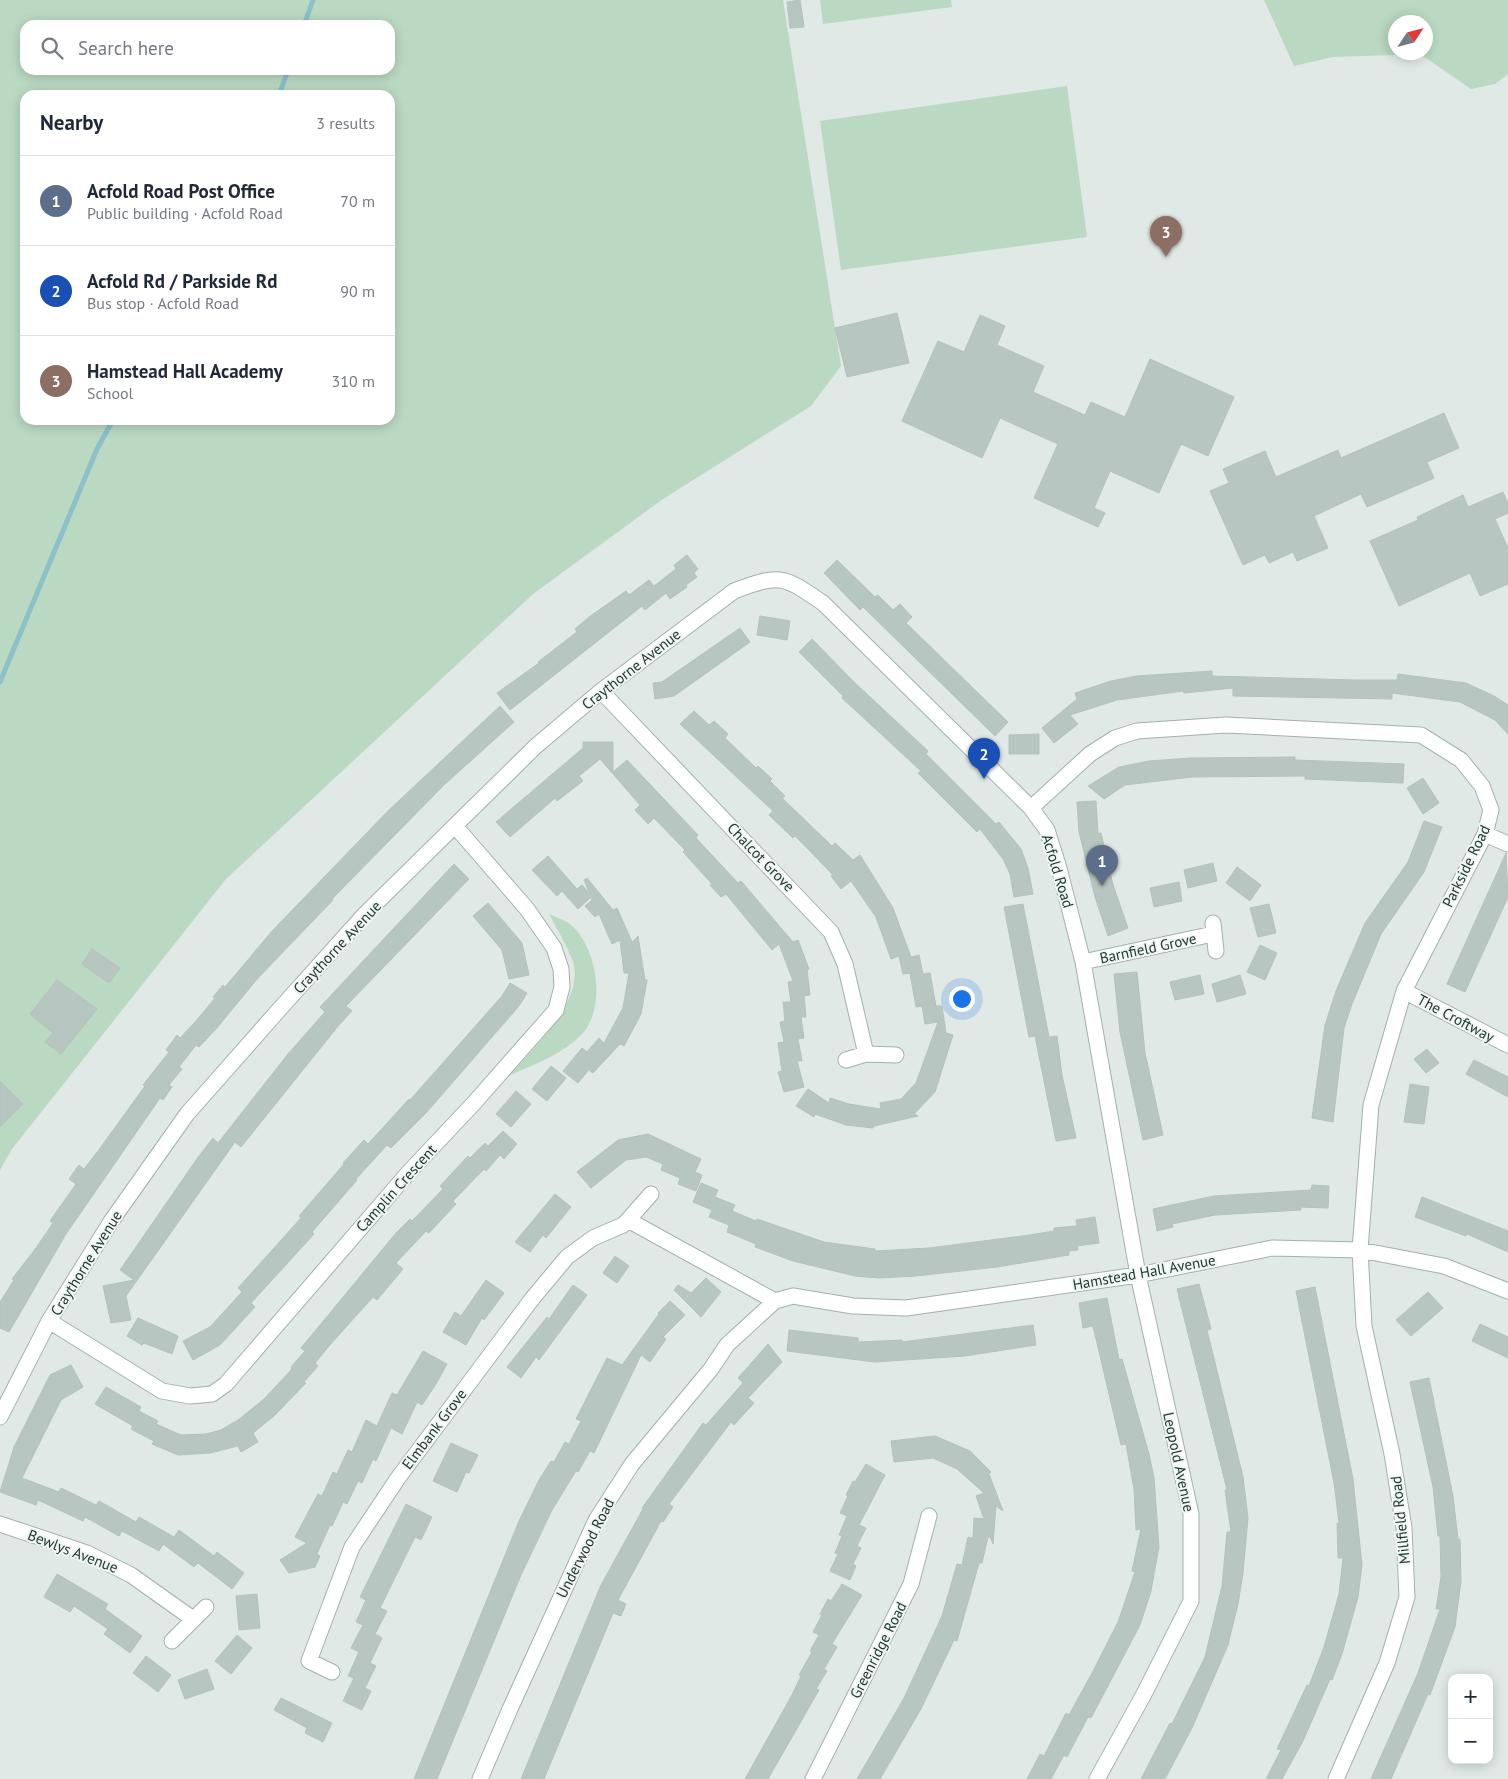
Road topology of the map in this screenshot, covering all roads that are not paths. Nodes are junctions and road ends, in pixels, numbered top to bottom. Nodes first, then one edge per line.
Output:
1 (779, 578) joint
2 (601, 691) junction
3 (1031, 808) junction
4 (455, 826) junction
5 (1485, 834) junction
6 (1508, 844) edge
7 (1216, 951) dead end
8 (1083, 962) junction
9 (1404, 990) junction
10 (1508, 1045) edge
11 (866, 1054) junction
12 (896, 1055) dead end
13 (846, 1060) dead end
14 (651, 1194) dead end
15 (628, 1220) junction
16 (1360, 1250) junction
17 (1138, 1274) junction
18 (1508, 1291) edge
19 (775, 1301) junction
20 (49, 1321) junction
21 (0, 1417) edge
22 (929, 1516) dead end
23 (0, 1524) edge
24 (206, 1607) dead end
25 (193, 1619) junction
26 (172, 1640) dead end
27 (332, 1672) dead end
28 (480, 1779) edge
29 (813, 1779) edge
30 (1097, 1779) edge
31 (1336, 1779) edge

1 - 2 street, Craythorne Avenue
1 - 3 street, Acfold Road
2 - 4 street, Craythorne Avenue
2 - 11 street, Chalcot Grove
3 - 5 street, Parkside Road
3 - 8 street, Acfold Road
4 - 20 street, Craythorne Avenue
4 - 20 street, Camplin Crescent
5 - 6 street
5 - 9 street, Parkside Road
7 - 8 street, Barnfield Grove
8 - 17 street, Acfold Road
9 - 10 street, The Croftway
9 - 16 street, Parkside Road
11 - 12 street
11 - 13 street
14 - 15 street, Elmbank Grove
15 - 19 street
15 - 27 street, Elmbank Grove
16 - 17 street, Hamstead Hall Avenue
16 - 18 street, Hamstead Hall Avenue
16 - 31 street, Millfield Road
17 - 19 street, Hamstead Hall Avenue
17 - 30 street, Leopold Avenue
19 - 28 street, Underwood Road
20 - 21 street, Craythorne Avenue
22 - 29 street, Greenridge Road
23 - 25 street, Bewlys Avenue
24 - 25 street
25 - 26 street

